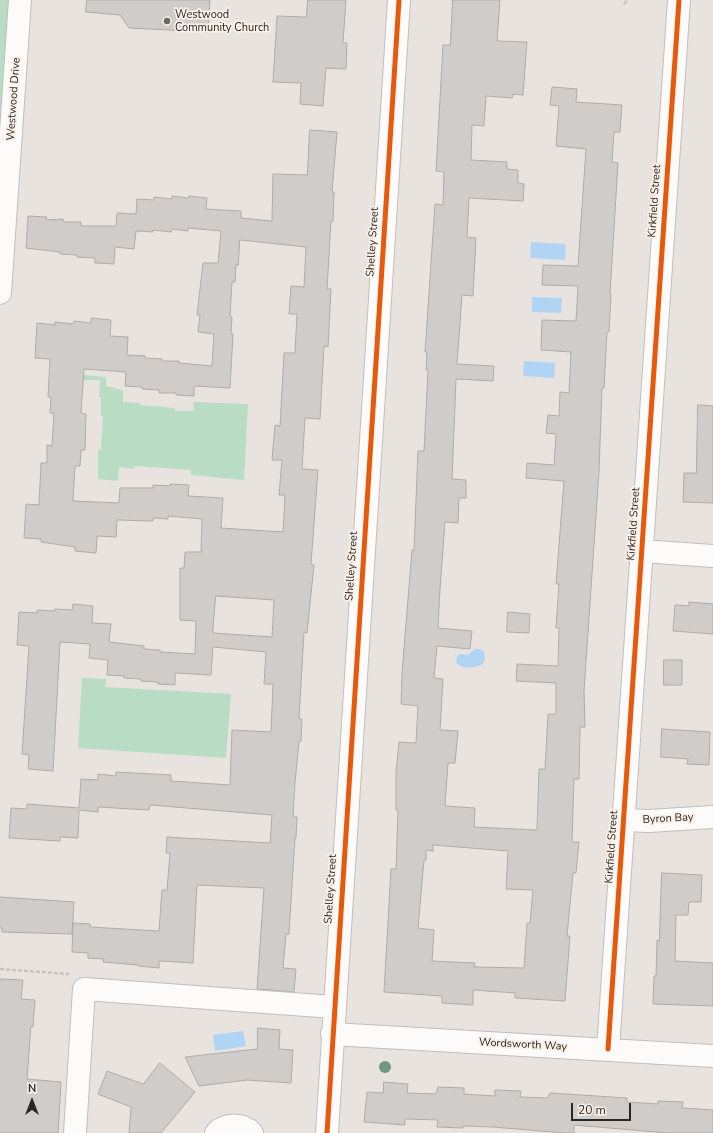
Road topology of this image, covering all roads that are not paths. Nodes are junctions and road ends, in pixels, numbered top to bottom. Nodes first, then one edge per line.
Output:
1 (20, 0) edge
2 (399, 0) edge
3 (679, 0) edge
4 (3, 215) edge
5 (0, 293) edge
6 (642, 551) junction
7 (713, 556) edge
8 (713, 817) edge
9 (624, 820) junction
10 (334, 1007) junction
11 (332, 1034) junction
12 (608, 1049) junction
13 (713, 1056) edge
14 (75, 1133) edge
15 (216, 1133) edge
16 (252, 1133) edge
17 (327, 1133) edge

1 - 4 street, Westwood Drive
2 - 10 street, Shelley Street
3 - 6 street, Kirkfield Street
4 - 5 street, Westwood Drive
6 - 7 street
6 - 9 street, Kirkfield Street
8 - 9 street, Byron Bay
9 - 12 street, Kirkfield Street
10 - 11 street, Shelley Street
10 - 14 street
11 - 12 street, Wordsworth Way
11 - 17 street, Shelley Street
12 - 13 street, Wordsworth Way
15 - 16 street

